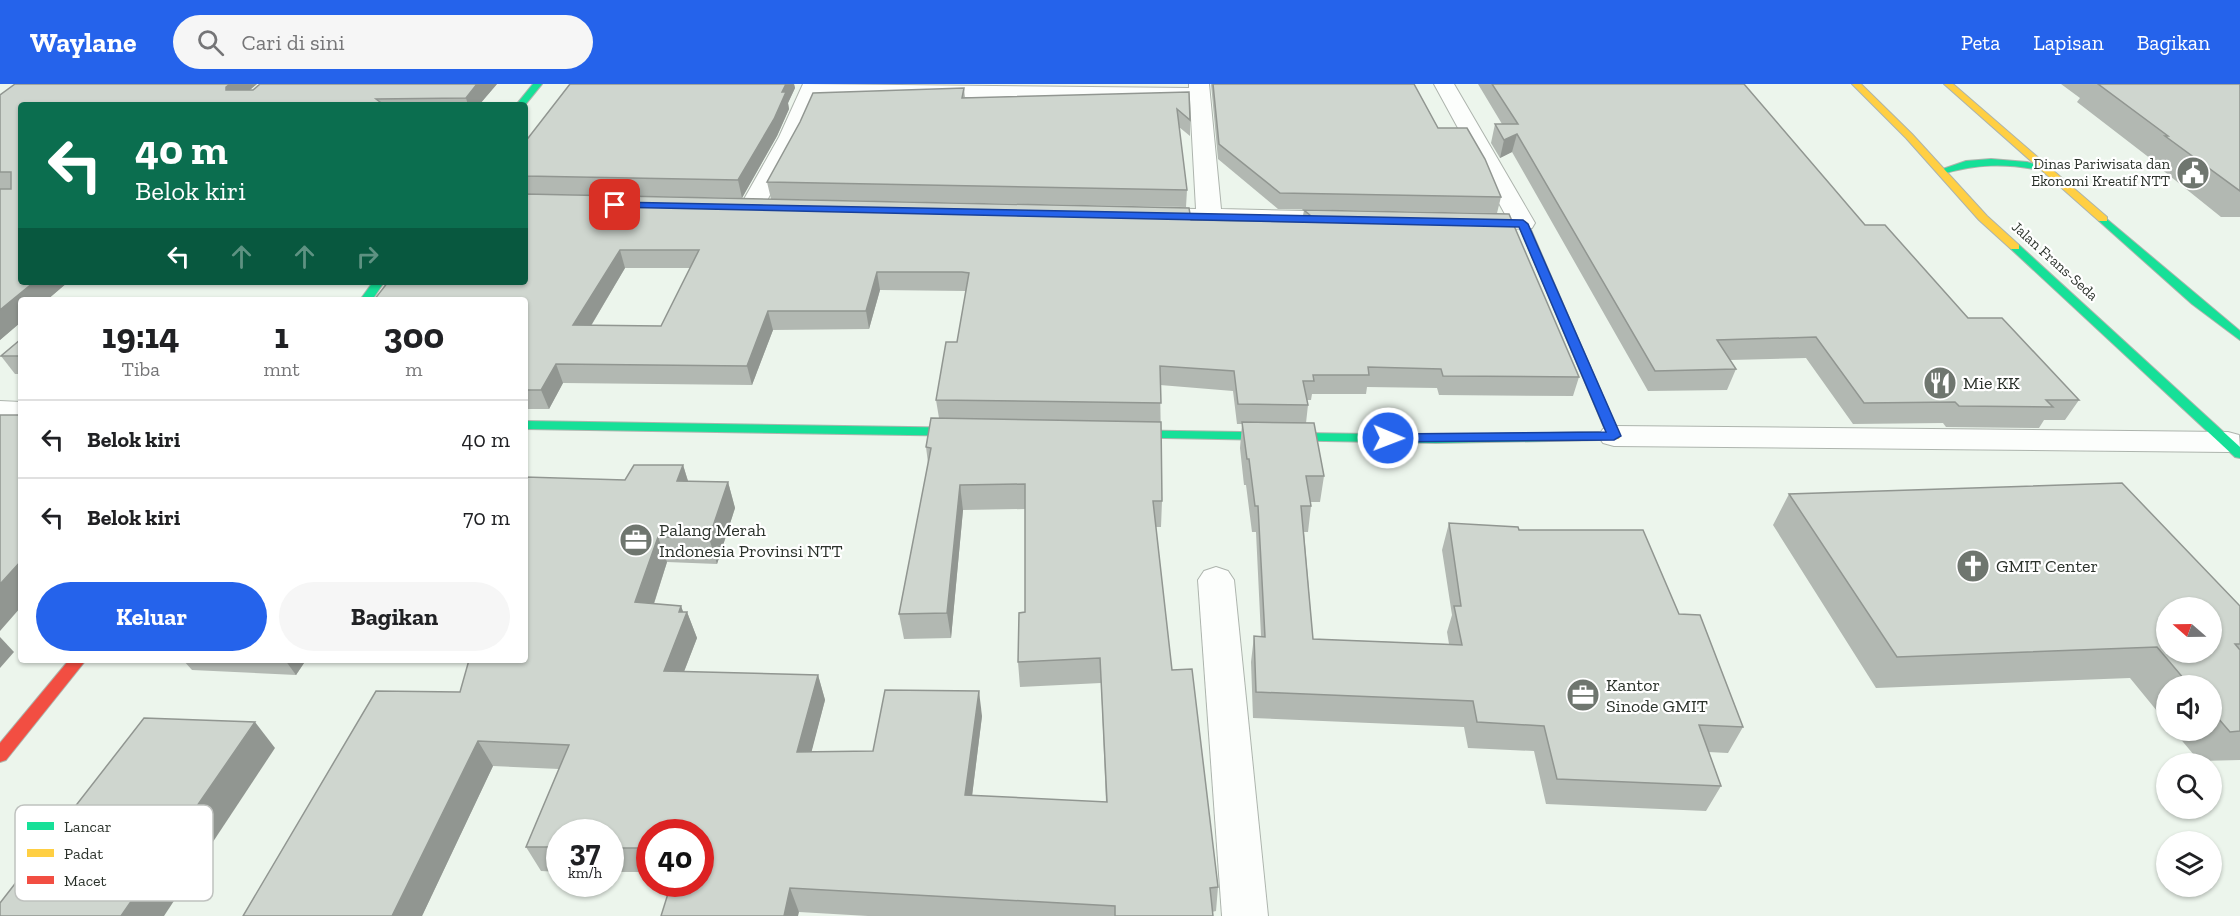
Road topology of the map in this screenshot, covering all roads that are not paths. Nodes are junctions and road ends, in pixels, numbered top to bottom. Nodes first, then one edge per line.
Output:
1 (538, 84) edge
2 (1444, 84) edge
3 (1856, 84) edge
4 (1948, 84) edge
5 (812, 87) edge
6 (1199, 89) edge
7 (523, 102) edge
8 (1909, 136) junction
9 (1928, 139) dead end
10 (2046, 168) junction
11 (1942, 171) junction
12 (751, 208) edge
13 (1127, 215) edge
14 (1209, 216) junction
15 (1372, 220) edge
16 (1465, 222) edge
17 (1523, 224) junction
18 (2240, 337) edge
19 (0, 411) edge
20 (18, 412) edge
21 (528, 425) edge
22 (993, 432) edge
23 (1101, 434) edge
24 (1614, 436) junction
25 (2234, 448) edge
26 (1216, 580) dead end
27 (76, 663) edge
28 (0, 754) edge
29 (1245, 916) edge

1 - 7 main road
2 - 17 street
3 - 8 main road, Jalan Frans-Seda
4 - 10 main road
5 - 6 street
5 - 12 street
6 - 14 street
8 - 9 main road
8 - 11 main road, Jalan Frans-Seda
10 - 11 main road
10 - 18 main road
11 - 25 main road, Jalan Frans-Seda
13 - 14 street
14 - 15 street
16 - 17 street
17 - 24 main road
19 - 20 street
21 - 22 main road
23 - 24 main road
24 - 25 street
26 - 29 street
27 - 28 main road

